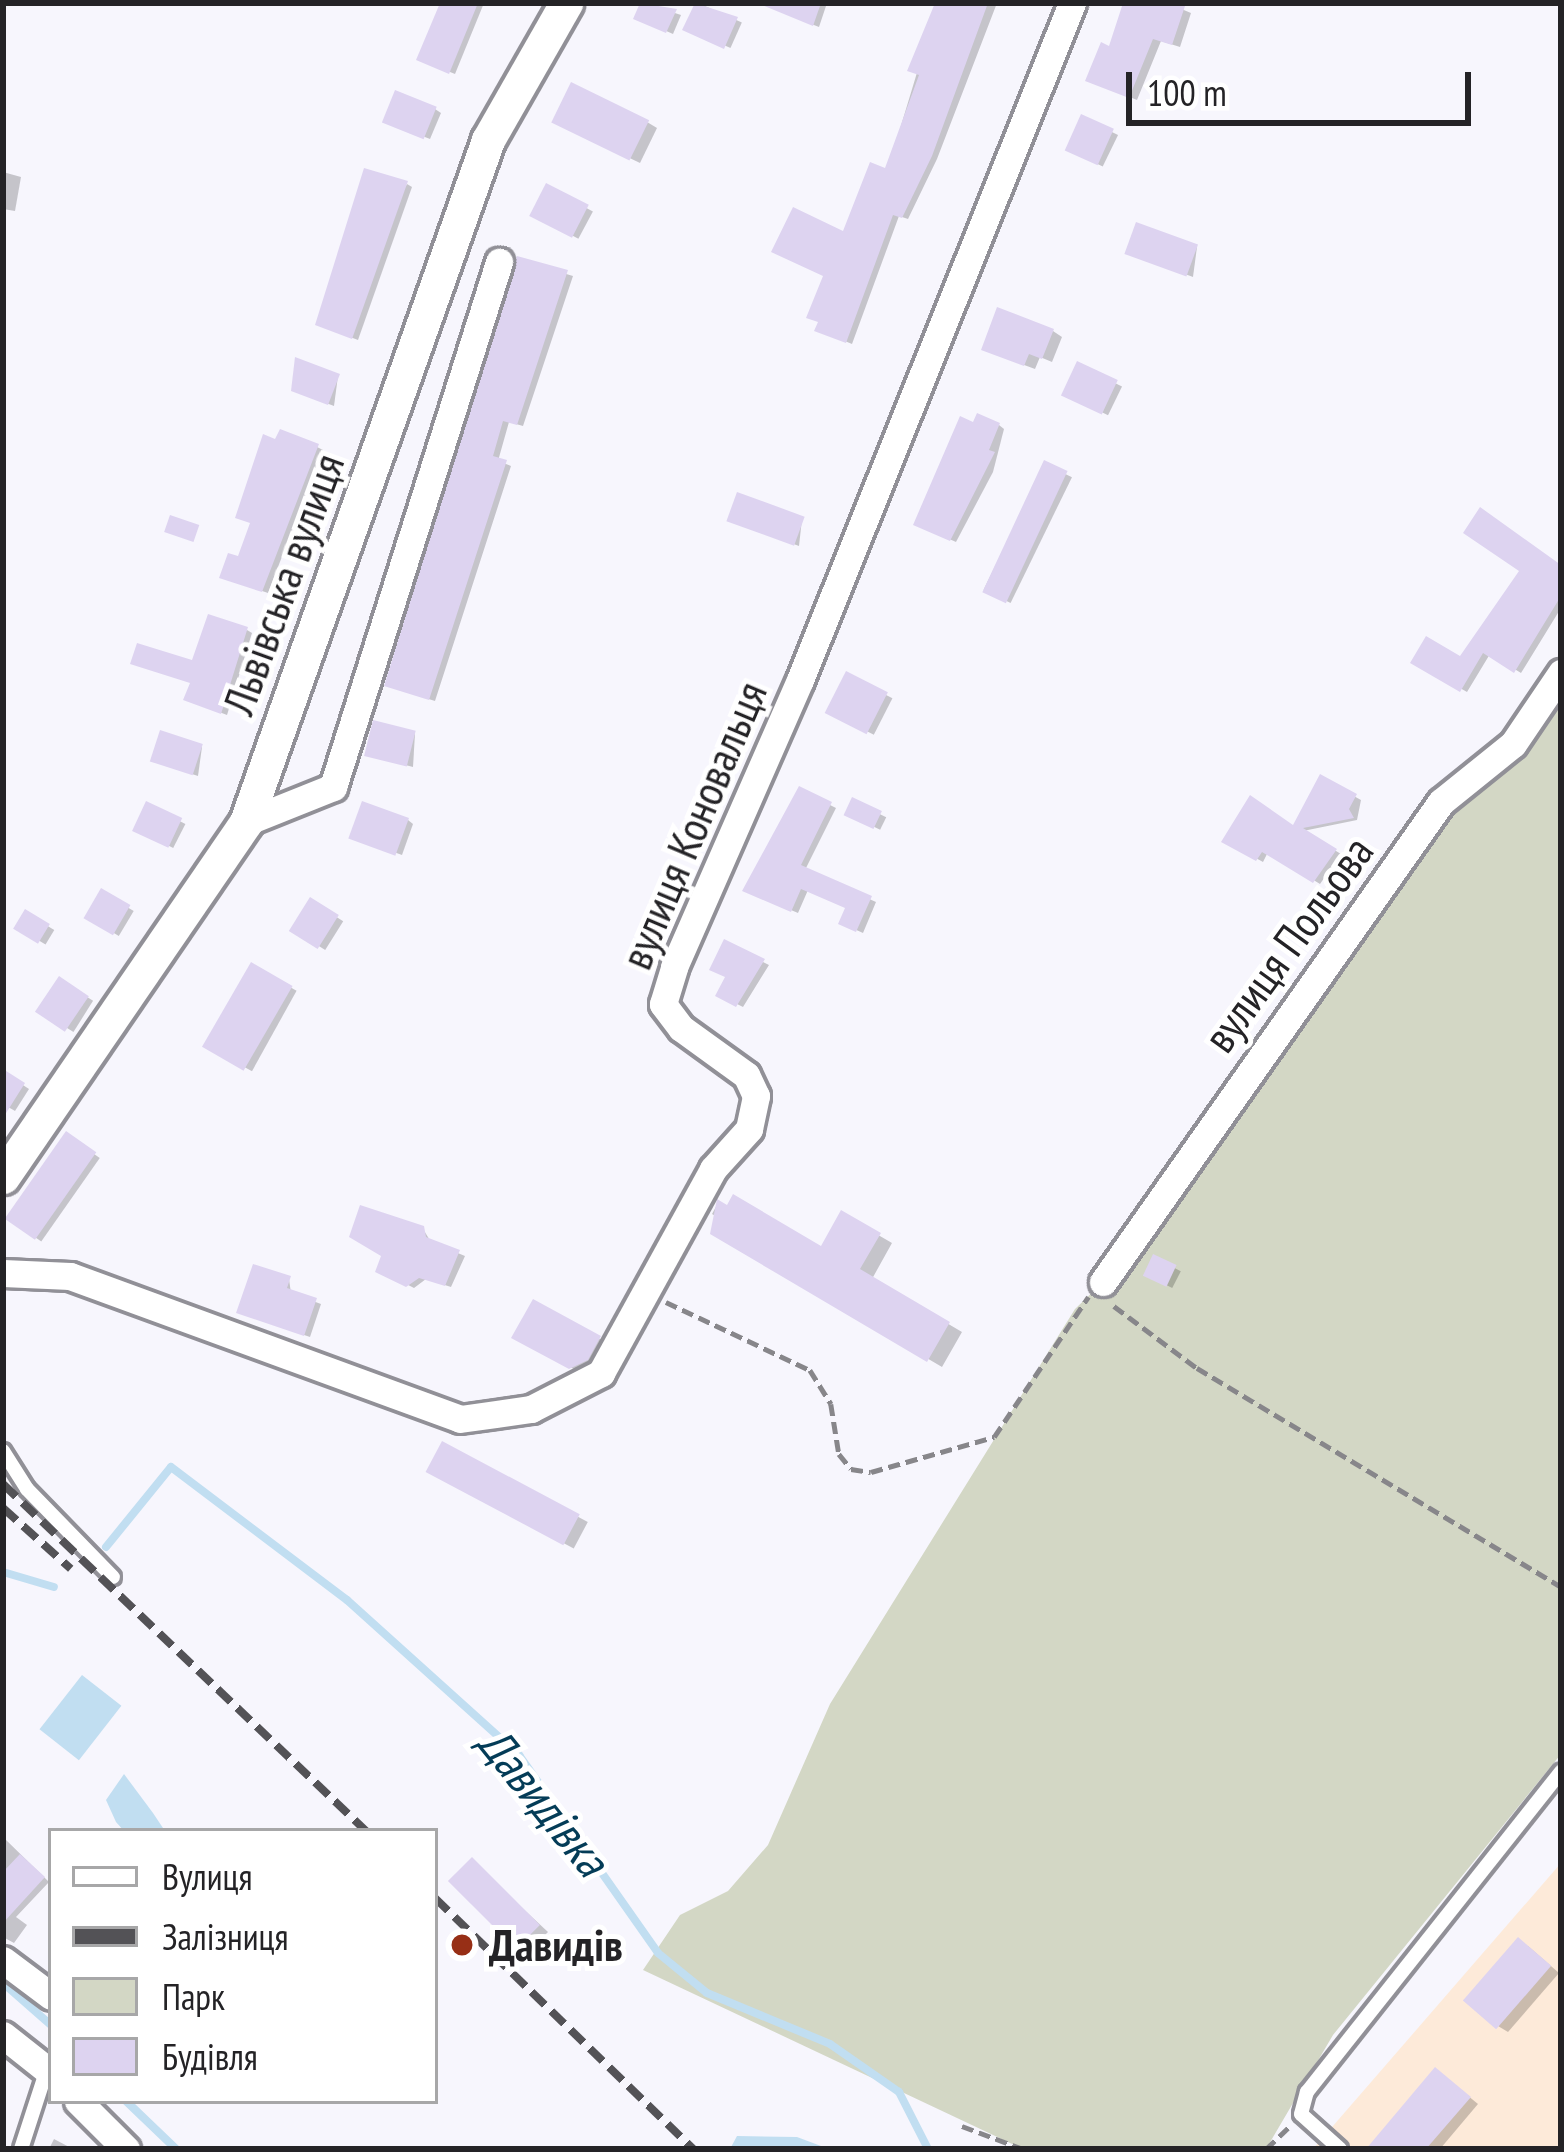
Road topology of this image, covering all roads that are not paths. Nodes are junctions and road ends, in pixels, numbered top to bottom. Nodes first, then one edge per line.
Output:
1 (566, 3) edge
2 (1072, 3) edge
3 (499, 262) dead end
4 (1561, 673) edge
5 (246, 822) junction
6 (8, 1160) edge
7 (3, 1273) edge
8 (1103, 1282) road end
9 (3, 1451) edge
10 (112, 1576) dead end
11 (1561, 1771) edge
12 (3, 1960) edge
13 (48, 1994) edge
14 (3, 2035) edge
15 (48, 2070) edge
16 (48, 2074) edge
17 (81, 2104) edge
18 (21, 2149) edge
19 (125, 2149) edge
20 (1340, 2149) edge

1 - 5 street, Львівська вулиця
2 - 7 street, вулиця Коновальця
3 - 5 street
4 - 8 street, вулиця Польова
5 - 6 street, Львівська вулиця
9 - 10 lane
11 - 20 lane
12 - 13 street
14 - 15 street
16 - 18 lane
17 - 19 street

